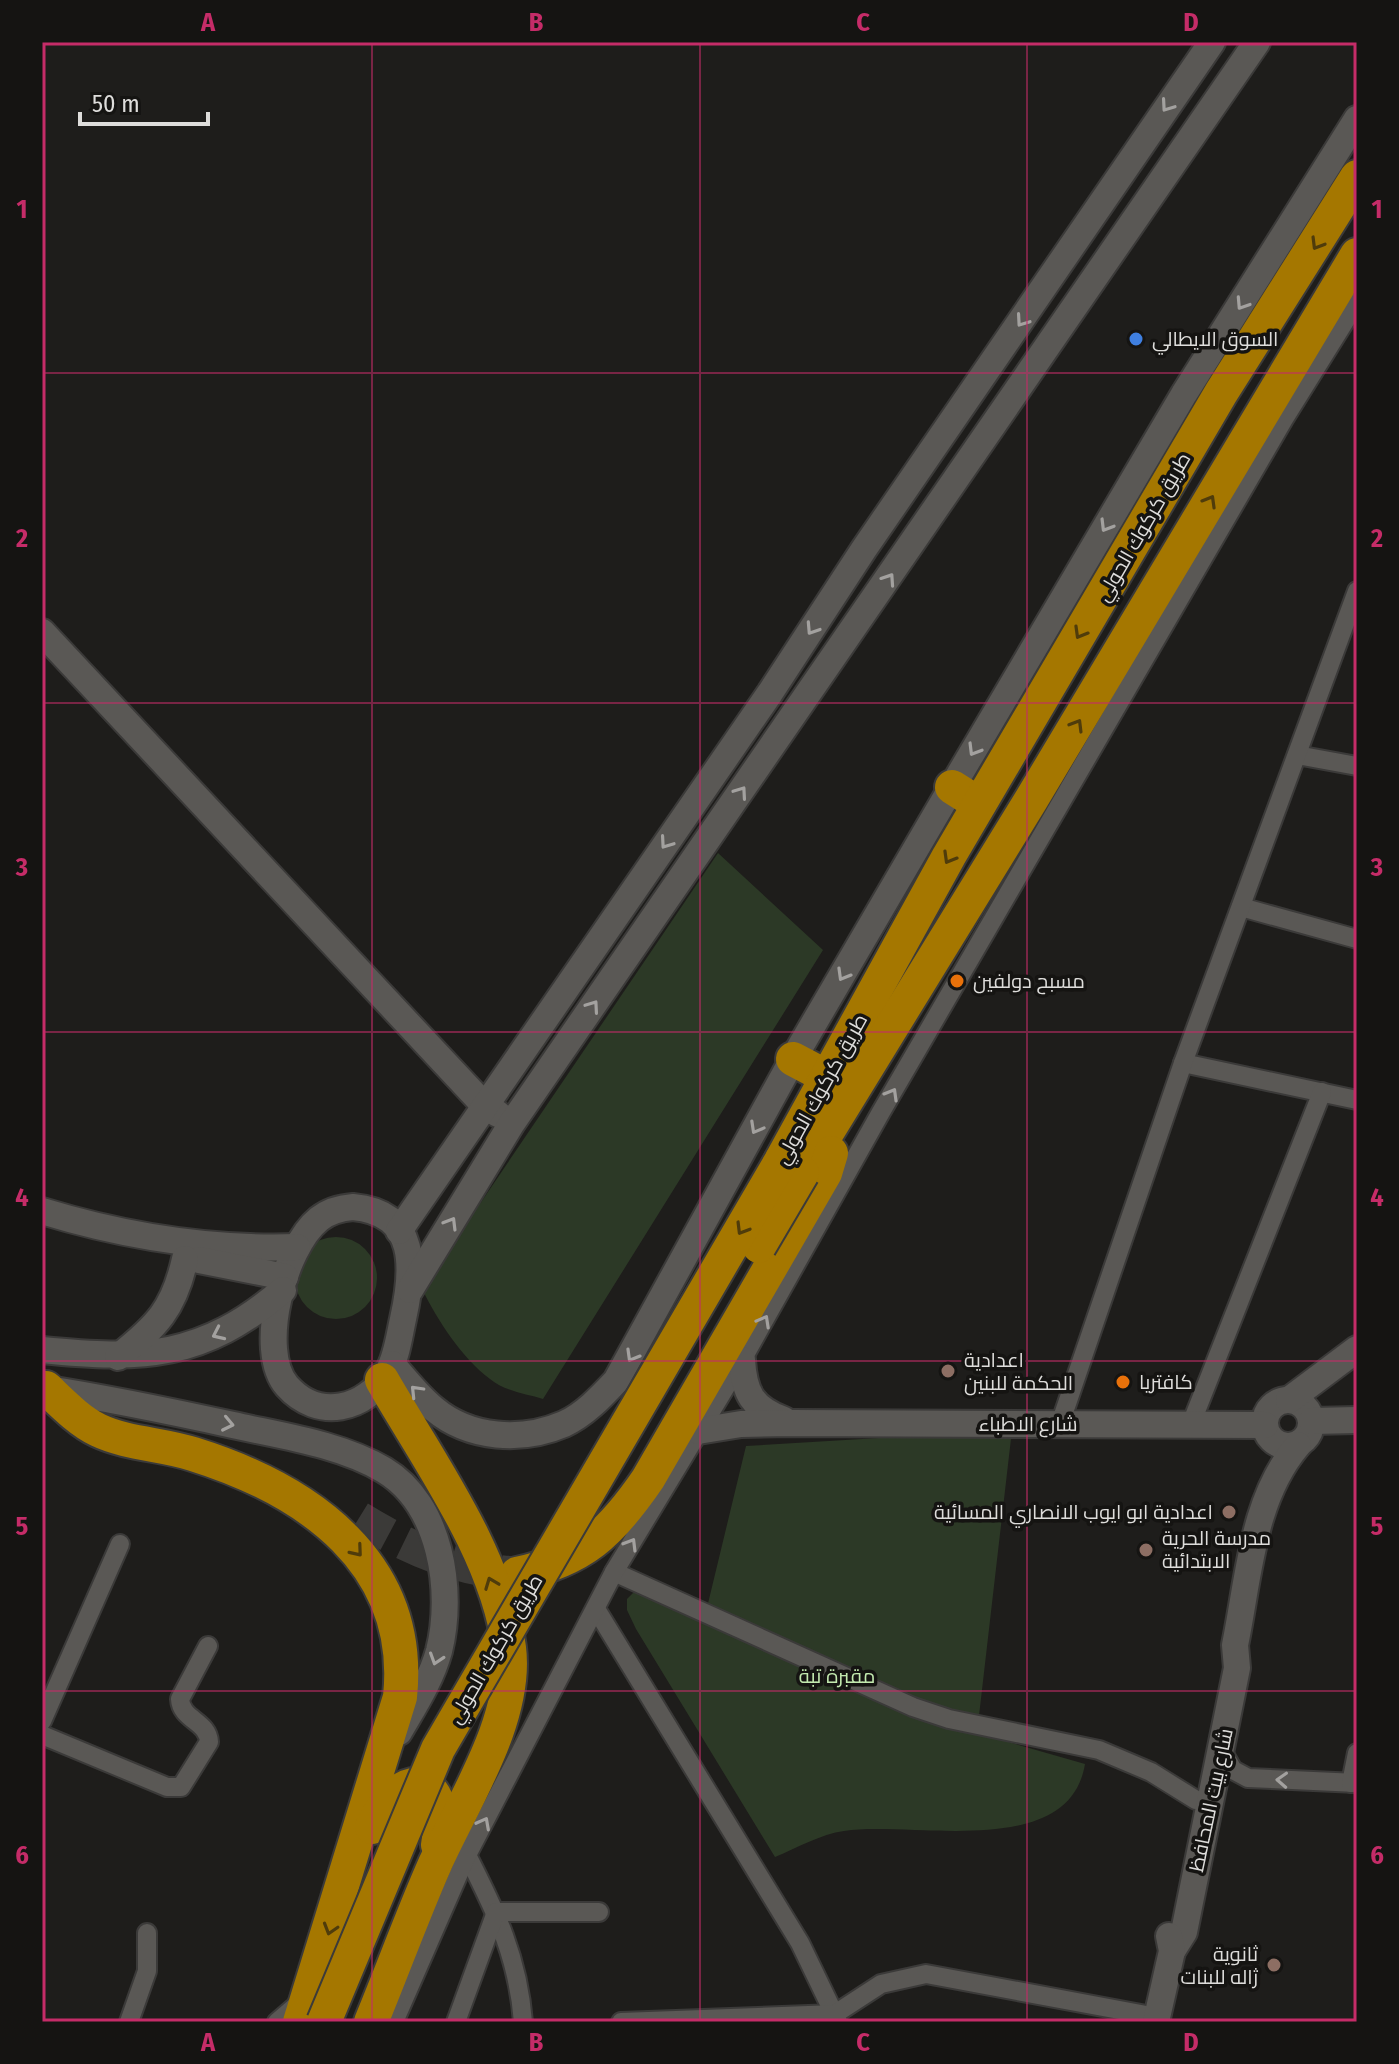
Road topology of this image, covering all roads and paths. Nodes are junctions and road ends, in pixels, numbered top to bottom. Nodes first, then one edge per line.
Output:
1 (1212, 42) edge
2 (1257, 42) edge
3 (1357, 119) edge
4 (1357, 177) edge
5 (1357, 255) edge
6 (1357, 302) edge
7 (1221, 393) junction
8 (1259, 416) junction
9 (1357, 591) edge
10 (42, 632) edge
11 (1297, 755) junction
12 (1357, 766) edge
13 (966, 796) junction
14 (1241, 907) junction
15 (1357, 939) edge
16 (793, 1059) junction
17 (1183, 1063) junction
18 (827, 1077) junction
19 (1322, 1092) junction
20 (1357, 1100) edge
21 (484, 1105) junction
22 (834, 1119) junction
23 (512, 1123) junction
24 (792, 1167) junction
25 (42, 1211) edge
26 (42, 1230) edge
27 (399, 1231) junction
28 (297, 1247) junction
29 (185, 1259) junction
30 (284, 1284) junction
31 (410, 1290) junction
32 (42, 1350) edge
33 (1357, 1351) edge
34 (118, 1357) junction
35 (742, 1360) junction
36 (387, 1372) junction
37 (53, 1389) edge
38 (298, 1397) junction
39 (1304, 1412) junction
40 (1357, 1420) edge
41 (791, 1423) junction
42 (1060, 1424) junction
43 (1191, 1424) junction
44 (1266, 1429) junction
45 (698, 1431) junction
46 (289, 1437) junction
47 (1298, 1445) junction
48 (1265, 1498) junction
49 (359, 1518) tunnel mouth
50 (120, 1544) dead end
51 (614, 1572) junction
52 (517, 1574) tunnel mouth
53 (596, 1609) junction
54 (1235, 1645) junction
55 (208, 1646) dead end
56 (42, 1721) edge
57 (42, 1735) edge
58 (1221, 1749) junction
59 (1357, 1753) edge
60 (377, 1774) junction
61 (1354, 1783) edge
62 (1196, 1800) junction
63 (467, 1855) junction
64 (434, 1865) junction
65 (342, 1889) junction
66 (496, 1912) junction
67 (599, 1912) dead end
68 (425, 1920) junction
69 (147, 1933) dead end
70 (1172, 1951) junction
71 (312, 2012) edge
72 (837, 2018) edge
73 (1157, 2019) edge
74 (129, 2022) edge
75 (277, 2022) edge
76 (346, 2022) edge
77 (371, 2022) edge
78 (394, 2022) edge
79 (456, 2022) edge
80 (523, 2022) edge
81 (621, 2022) edge

1 -> 21 main road
23 -> 2 main road
3 -> 13 main road
4 -> 7 highway, طريق كركوك الحولي
5 - 8 highway, طريق كركوك الحولي
35 -> 6 street
7 - 8 highway
7 -> 13 highway, طريق كركوك الحولي
22 -> 8 highway, طريق كركوك الحولي
9 - 11 street
10 - 21 main road
11 - 12 street
11 - 14 street
13 -> 16 main road
13 -> 18 highway, طريق كركوك الحولي
14 - 15 street
14 - 17 street
16 - 18 highway
16 -> 36 main road
17 - 19 street
17 - 42 street
18 - 24 highway, طريق كركوك الحولي
19 - 20 street
19 - 43 street
21 - 23 main road
21 - 27 main road
22 - 24 highway, طريق كركوك الحولي
22 - 52 highway
31 -> 23 main road
24 -> 71 highway, طريق كركوك الحولي, bridge
24 - 76 highway, طريق كركوك الحولي, bridge
25 - 28 main road
26 - 29 main road
27 - 28 main road
27 - 31 main road
28 - 30 main road
29 - 30 main road
29 - 34 main road
30 -> 34 main road
30 - 38 main road
31 - 36 main road
32 - 34 main road
33 - 39 main road, شارع بيت المحافظ
35 - 41 main road, شارع الاطباء
35 - 45 street
36 - 38 main road
64 -> 36 highway
37 -> 46 main road
37 - 49 highway
37 -> 60 highway
38 - 46 main road
39 - 40 main road
39 - 44 main road, شارع بيت المحافظ
39 - 47 main road, شارع بيت المحافظ
41 - 42 main road, شارع الاطباء
41 - 45 main road, شارع الاطباء
42 - 43 main road, شارع الاطباء
43 - 44 main road, شارع الاطباء
44 - 47 main road
44 - 48 main road, شارع بيت المحافظ
51 -> 45 street
46 -> 60 main road
47 - 48 main road, شارع بيت المحافظ
48 - 54 main road, شارع بيت المحافظ
50 - 56 street
51 - 53 street
51 - 62 street
63 -> 53 street
53 - 72 street
54 - 58 main road, شارع بيت المحافظ
54 - 62 main road, شارع بيت المحافظ
55 - 57 street
61 -> 58 street
58 - 70 main road, شارع بيت المحافظ
59 - 61 street
60 - 65 highway
62 - 70 main road, شارع بيت المحافظ
63 - 66 street
63 - 68 street
64 - 65 highway
64 - 68 highway
65 -> 71 highway
66 - 67 street
66 - 79 street
66 - 80 street
68 - 77 highway
68 - 78 street
69 - 74 street
70 - 73 main road, شارع بيت المحافظ
71 - 75 street
72 - 73 street
72 - 81 street

